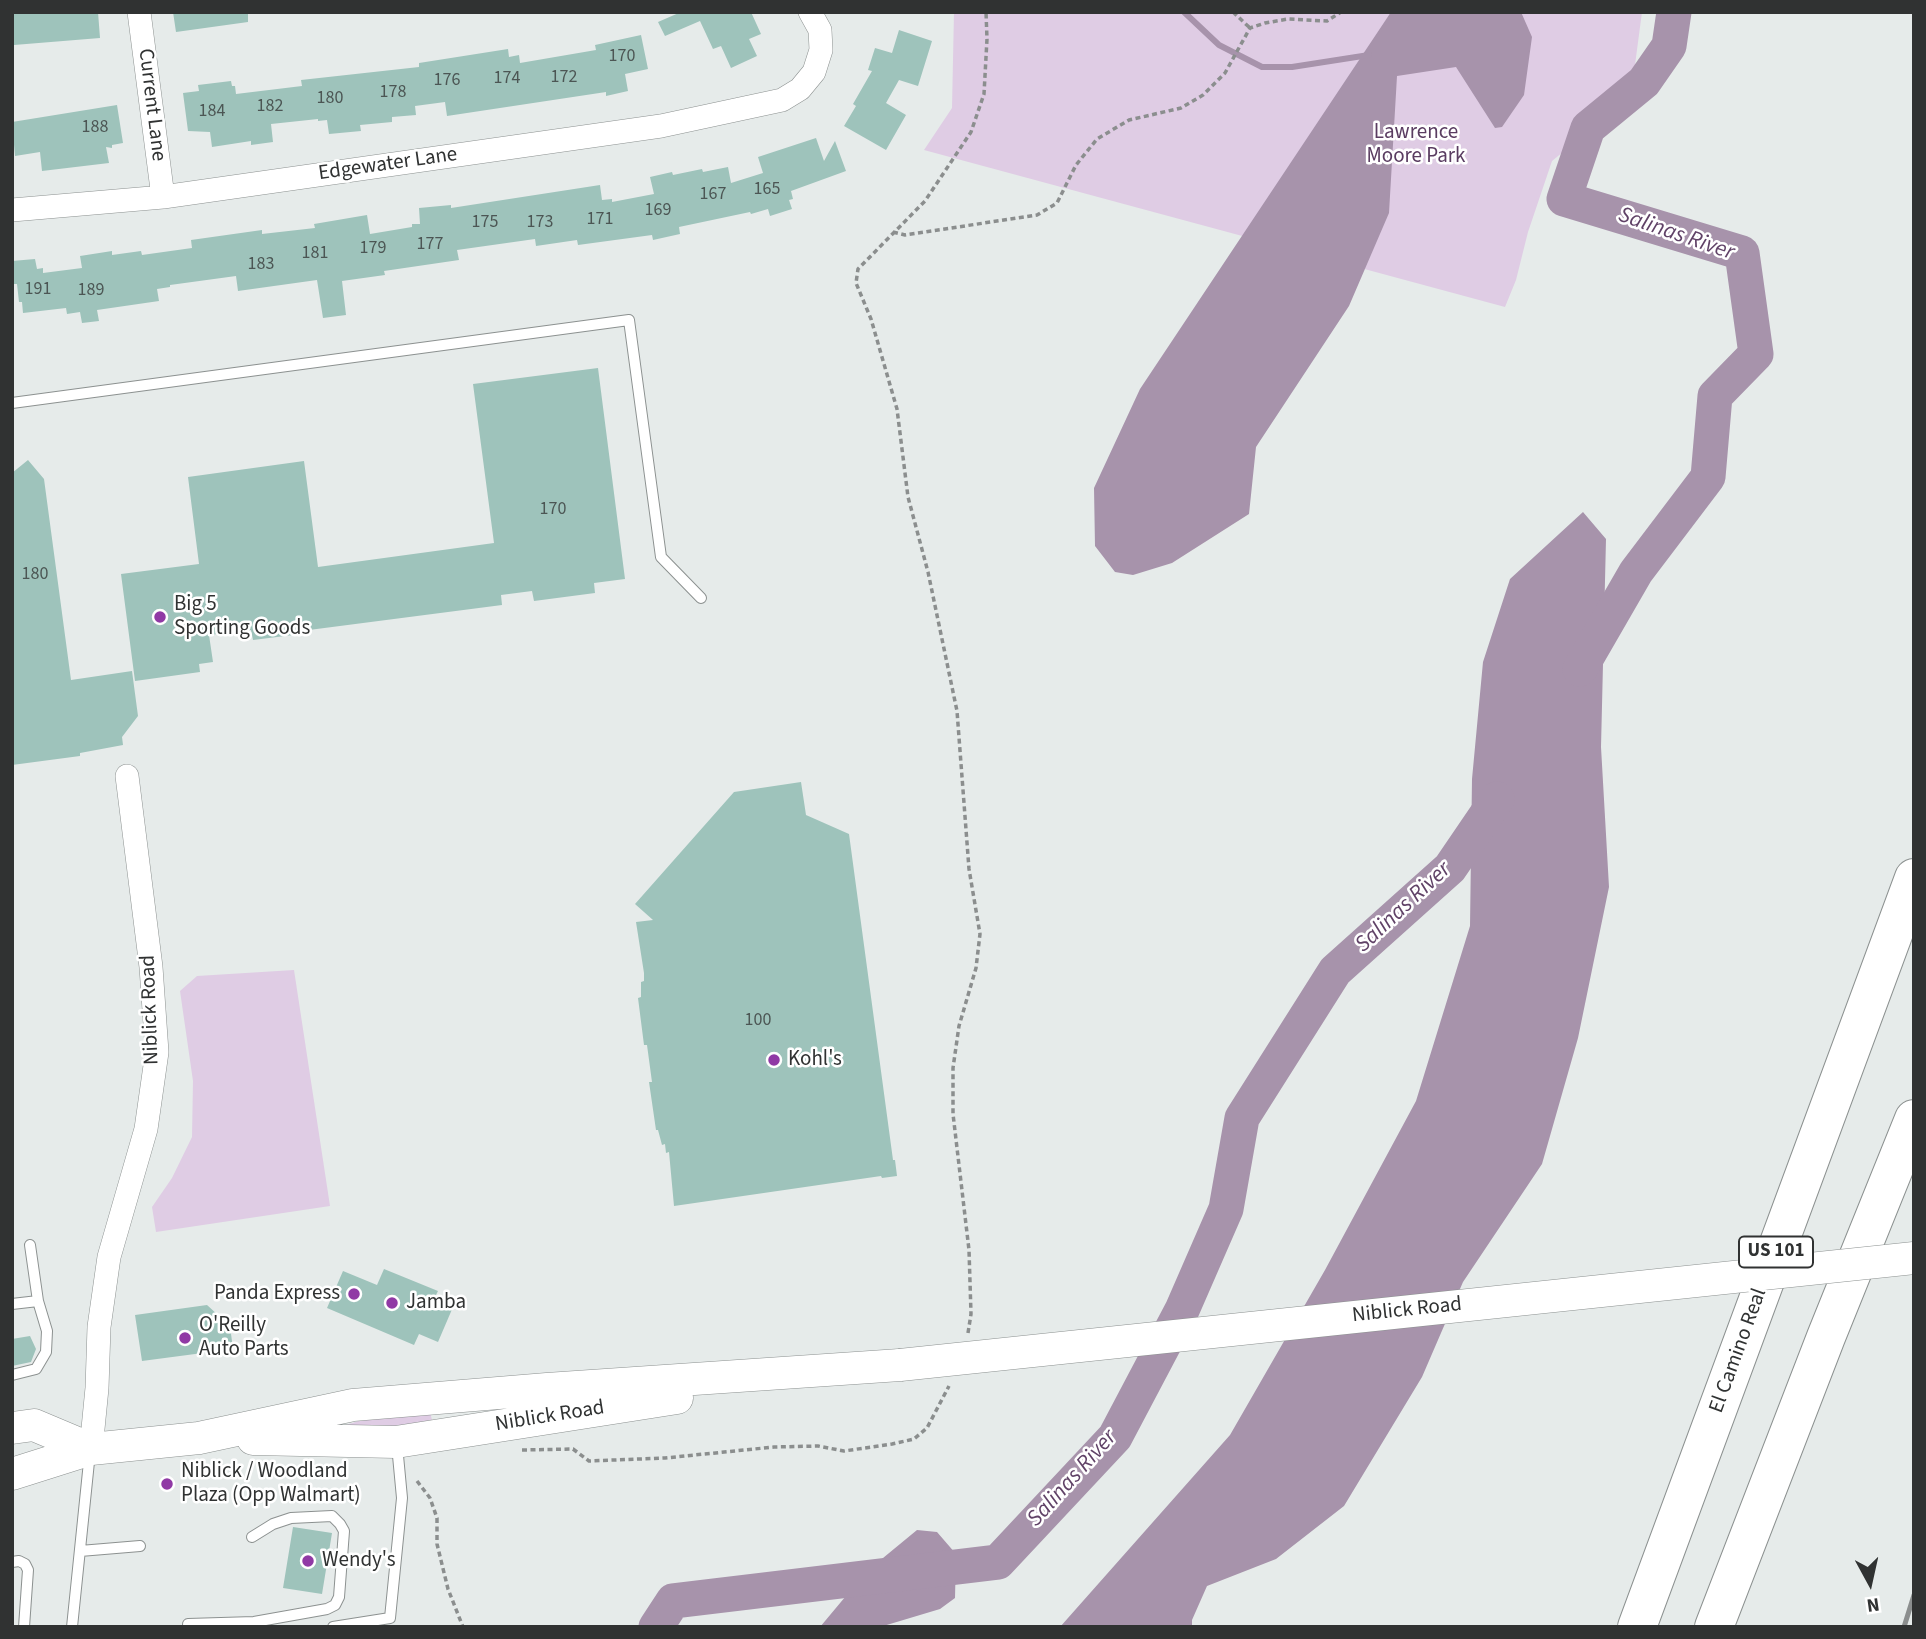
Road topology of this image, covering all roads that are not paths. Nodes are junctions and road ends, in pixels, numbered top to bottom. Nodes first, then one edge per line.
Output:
1 (139, 12) edge
2 (810, 12) edge
3 (163, 197) junction
4 (12, 210) edge
5 (12, 403) edge
6 (701, 598) dead end
7 (127, 776) dead end
8 (1914, 878) edge
9 (1914, 1119) edge
10 (30, 1245) dead end
11 (1914, 1258) edge
12 (38, 1301) junction
13 (12, 1304) edge
14 (1826, 1337) junction
15 (900, 1365) junction
16 (12, 1375) edge
17 (12, 1428) edge
18 (199, 1438) junction
19 (396, 1442) junction
20 (90, 1449) junction
21 (12, 1474) edge
22 (252, 1537) dead end
23 (140, 1546) dead end
24 (80, 1552) junction
25 (12, 1562) edge
26 (390, 1618) junction
27 (188, 1624) dead end
28 (24, 1627) edge
29 (72, 1627) edge
30 (333, 1627) edge
31 (400, 1627) edge
32 (1637, 1627) edge
33 (1714, 1627) edge
34 (1732, 1627) edge

1 - 3 street, Current Lane
2 - 3 street, Edgewater Lane
3 - 4 street, Edgewater Lane
5 - 6 lane
7 - 20 street, Niblick Road
8 - 32 highway, El Camino Real / US 101
9 - 14 highway
10 - 12 lane
11 - 15 main road, Niblick Road, bridge
12 - 13 lane
12 - 16 lane
14 - 33 highway
14 - 34 highway
15 - 18 main road, Niblick Road
15 - 19 main road, Niblick Road
17 - 20 main road, Niblick Road
18 - 19 main road, Niblick Road
18 - 20 main road, Niblick Road
19 - 26 lane
20 - 21 main road, Niblick Road
20 - 24 lane
22 - 27 lane
23 - 24 lane
24 - 29 lane
25 - 28 lane
26 - 30 lane
26 - 31 lane

